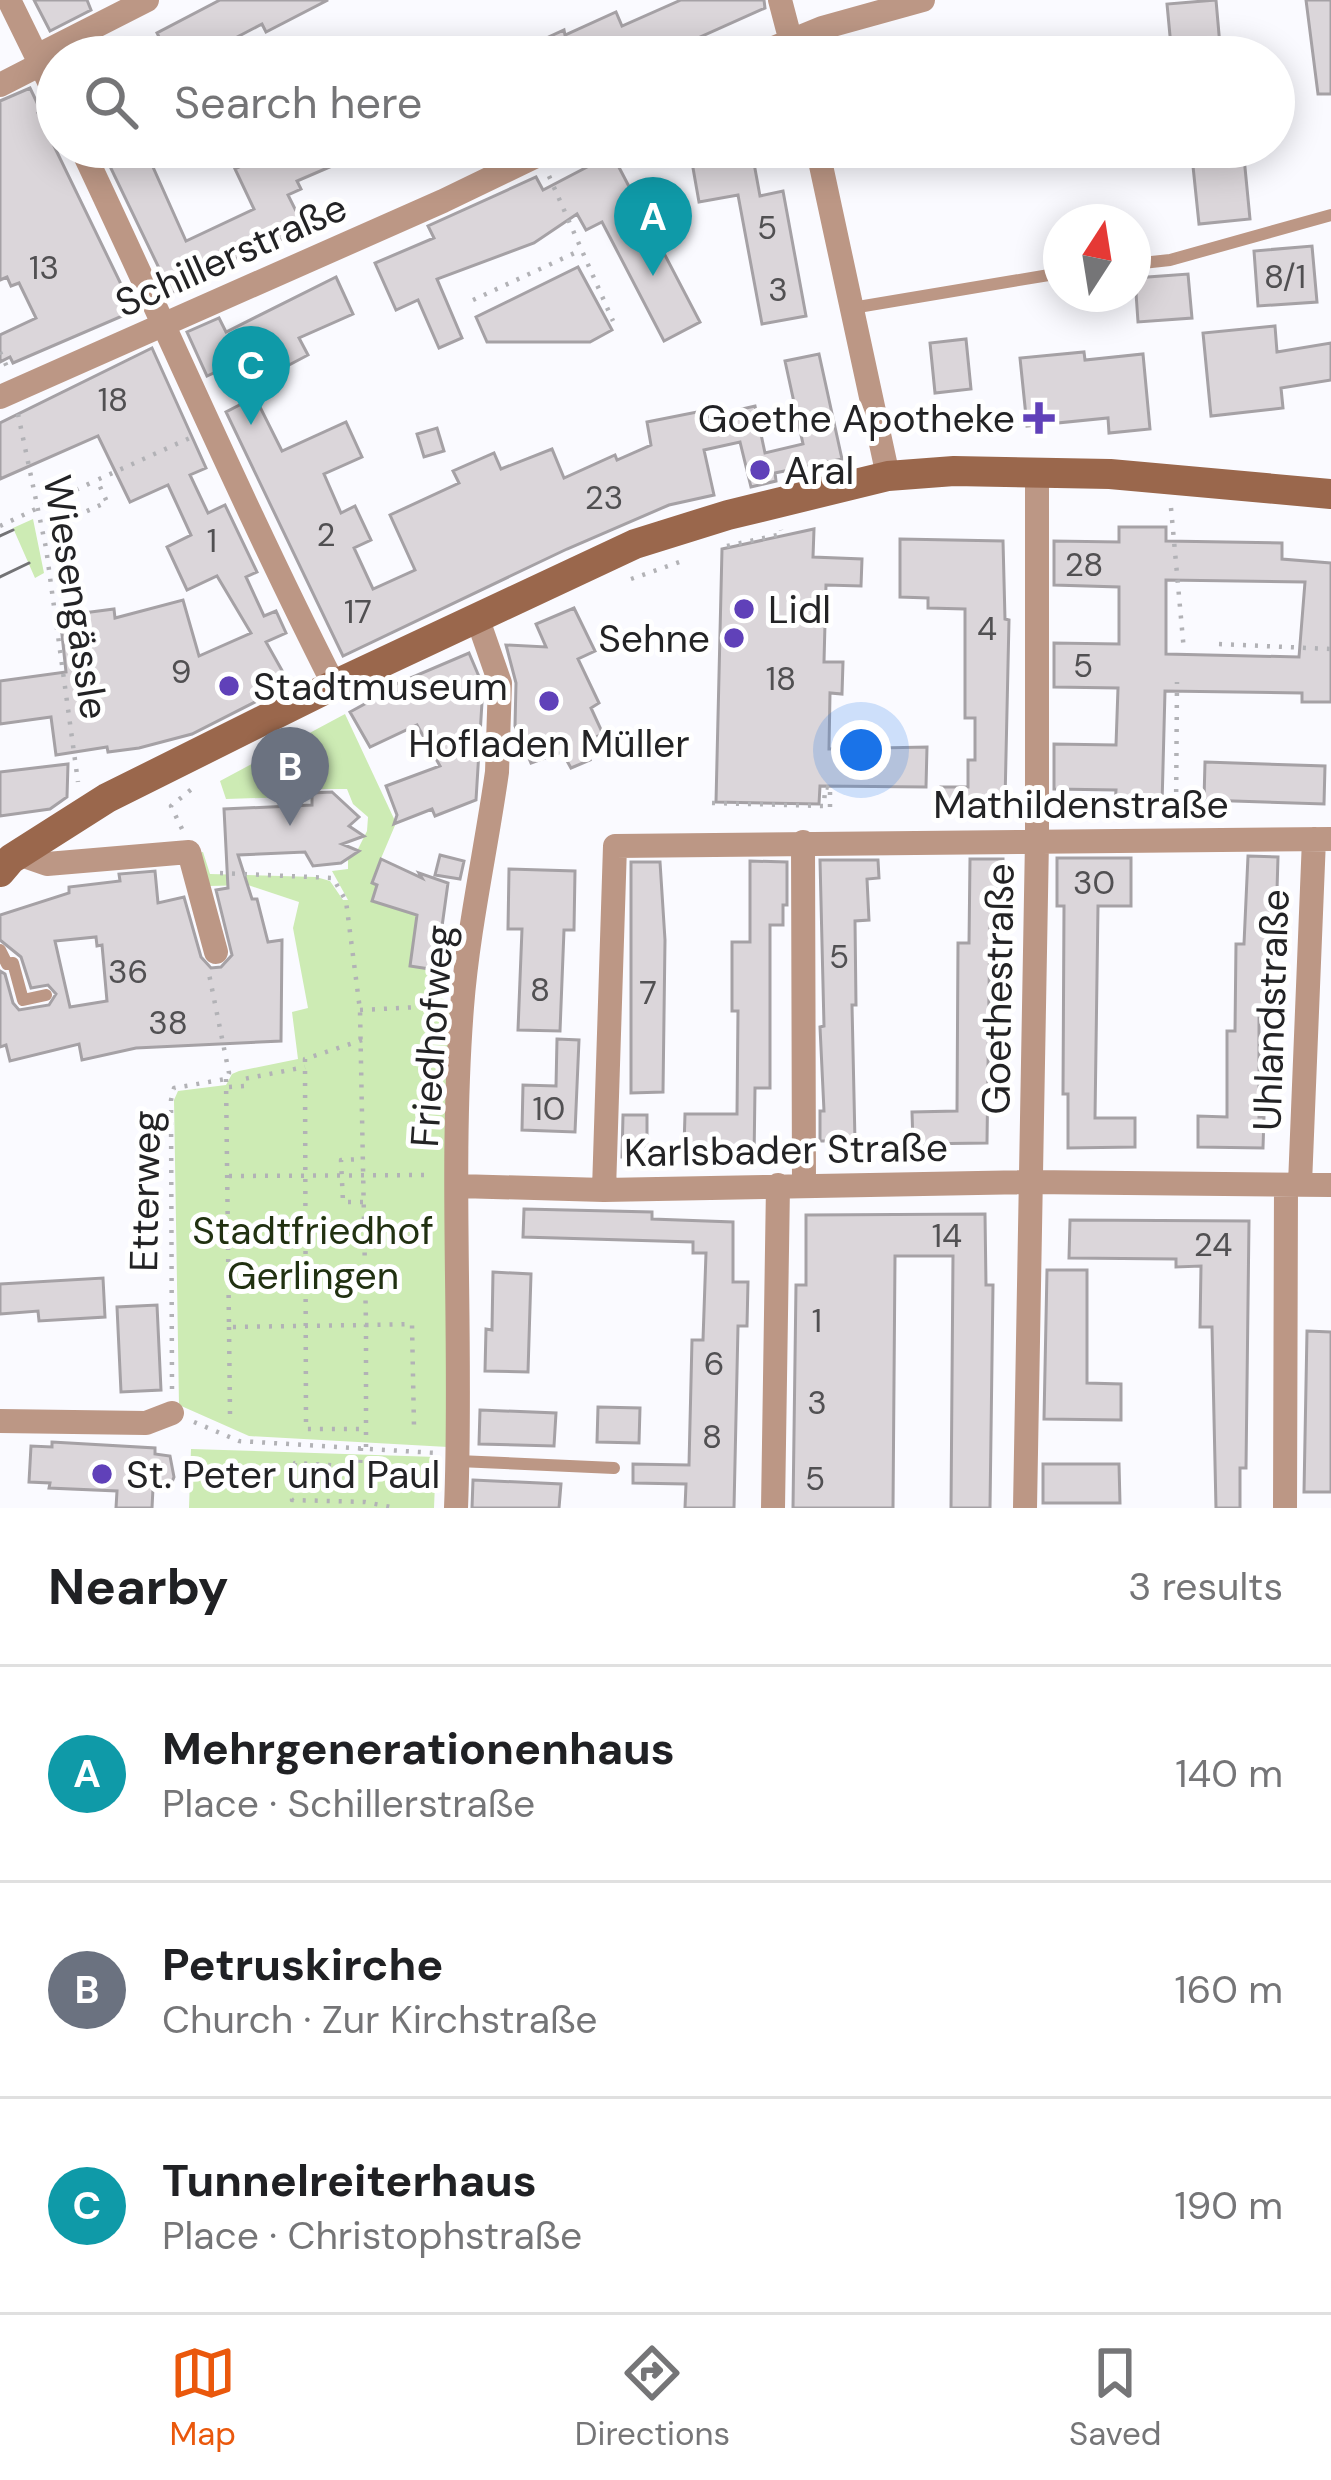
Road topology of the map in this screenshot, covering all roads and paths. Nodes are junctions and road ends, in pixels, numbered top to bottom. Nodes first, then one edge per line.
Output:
1 (9, 0) edge
2 (147, 0) edge
3 (780, 0) edge
4 (923, 0) edge
5 (82, 36) edge
6 (789, 36) edge
7 (825, 36) edge
8 (36, 54) edge
9 (36, 62) edge
10 (0, 85) edge
11 (91, 168) edge
12 (512, 168) edge
13 (553, 168) edge
14 (822, 168) edge
15 (1331, 215) edge
16 (581, 250) junction
17 (1151, 263) edge
18 (1043, 276) edge
19 (473, 300) dead end
20 (852, 308) junction
21 (613, 321) dead end
22 (165, 323) junction
23 (6, 394) edge
24 (210, 429) junction
25 (1037, 471) junction
26 (888, 476) junction
27 (1168, 478) junction
28 (97, 480) junction
29 (1331, 494) edge
30 (37, 509) junction
31 (65, 521) dead end
32 (0, 526) edge
33 (478, 620) junction
34 (1219, 644) dead end
35 (1331, 649) edge
36 (1184, 651) dead end
37 (1177, 682) dead end
38 (334, 685) junction
39 (712, 803) dead end
40 (175, 804) dead end
41 (830, 806) dead end
42 (84, 812) junction
43 (1176, 839) junction
44 (1323, 839) edge
45 (1037, 840) junction
46 (803, 842) junction
47 (189, 853) junction
48 (8, 861) edge
49 (0, 950) edge
50 (216, 952) joint
51 (46, 995) dead end
52 (462, 1005) junction
53 (361, 1010) junction
54 (362, 1040) junction
55 (305, 1067) junction
56 (226, 1083) junction
57 (363, 1159) junction
58 (364, 1175) junction
59 (229, 1176) junction
60 (305, 1177) junction
61 (343, 1177) junction
62 (450, 1180) junction
63 (1030, 1182) junction
64 (791, 1185) junction
65 (1293, 1185) junction
66 (1331, 1185) edge
67 (604, 1190) junction
68 (364, 1202) junction
69 (305, 1325) junction
70 (366, 1325) junction
71 (229, 1328) junction
72 (172, 1413) junction
73 (230, 1414) dead end
74 (0, 1421) edge
75 (414, 1427) dead end
76 (367, 1429) junction
77 (363, 1448) junction
78 (459, 1456) junction
79 (614, 1468) dead end
80 (292, 1504) edge
81 (396, 1508) edge
82 (456, 1508) edge
83 (773, 1508) edge
84 (1025, 1508) edge
85 (1285, 1508) edge

1 - 8 street
2 - 5 street
3 - 6 street
4 - 7 street
9 - 10 street
11 - 22 street
12 - 22 street, Schillerstraße
13 - 16 path
14 - 20 street
15 - 17 lane
16 - 19 path
16 - 21 path
18 - 20 lane
20 - 26 street
22 - 23 street, Schillerstraße
22 - 24 street
23 - 30 path, Wiesengässle
24 - 28 path
24 - 38 street
25 - 26 main road
25 - 27 main road
25 - 45 street, Goethestraße
26 - 33 main road
27 - 29 main road
27 - 36 path
28 - 30 path
28 - 31 path
30 - 32 path
30 - 42 path, Wiesengässle
33 - 38 main road
33 - 52 street, Friedhofweg
34 - 35 path
37 - 43 path
38 - 42 main road
39 - 41 path
40 - 47 path
42 - 48 main road
43 - 44 street, Mathildenstraße
43 - 45 street, Mathildenstraße
44 - 65 street, Uhlandstraße
45 - 46 street, Mathildenstraße
45 - 63 street, Goethestraße
46 - 64 street
46 - 67 street, Mathildenstraße
47 - 48 street
47 - 50 street
47 - 53 path
49 - 51 lane
50 - 56 path
52 - 53 path
52 - 62 street, Friedhofweg
53 - 54 path
54 - 55 path
54 - 57 path
55 - 56 path
55 - 60 path
56 - 59 path
56 - 72 path, Etterweg
57 - 58 path
57 - 61 path
58 - 61 path
58 - 62 path
58 - 68 path
59 - 60 path
59 - 71 path
60 - 61 path
60 - 69 path
61 - 68 path
62 - 67 street, Karlsbader Straße
62 - 78 street, Friedhofweg
63 - 64 street, Karlsbader Straße
63 - 65 street, Karlsbader Straße
63 - 84 street, Goethestraße
64 - 67 street, Karlsbader Straße
64 - 83 street
65 - 66 street, Karlsbader Straße
65 - 85 street, Uhlandstraße
68 - 70 path
69 - 70 path
69 - 71 path
69 - 76 path
70 - 75 path
70 - 76 path
71 - 73 path
72 - 74 street
72 - 77 path
76 - 77 path
77 - 78 path
77 - 80 path
78 - 79 lane
78 - 82 street, Friedhofweg
80 - 81 path

